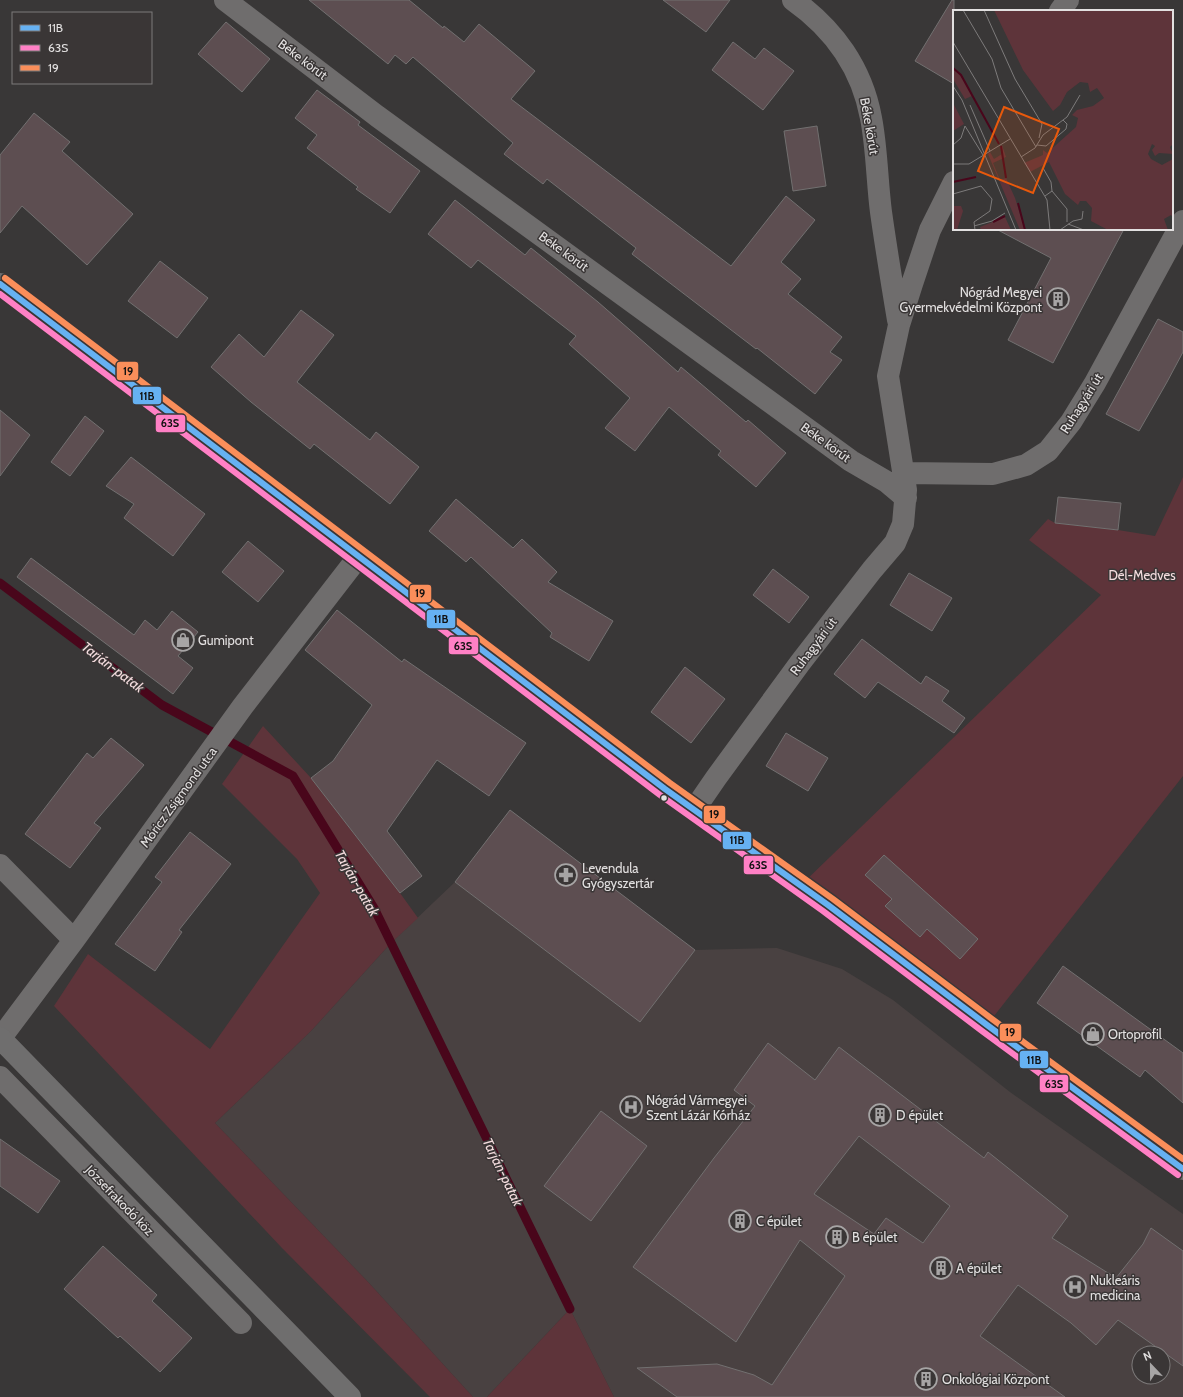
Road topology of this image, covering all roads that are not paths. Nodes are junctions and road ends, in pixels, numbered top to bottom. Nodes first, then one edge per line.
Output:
1 (225, 0) edge
2 (793, 0) edge
3 (1068, 0) edge
4 (1061, 10) edge
5 (953, 184) edge
6 (1183, 221) edge
7 (0, 284) edge
8 (899, 325) junction
9 (903, 473) junction
10 (906, 498) junction
11 (359, 556) junction
12 (694, 810) junction
13 (0, 865) edge
14 (74, 940) junction
15 (0, 1039) edge
16 (0, 1077) edge
17 (1183, 1169) edge
18 (241, 1322) dead end
19 (350, 1397) edge

1 - 10 street, Béke körút
2 - 8 street, Béke körút
3 - 4 street
5 - 8 street, Ruhagyári út
6 - 9 street, Ruhagyári út
7 - 11 main road
8 - 9 street, Ruhagyári út
9 - 10 street, Ruhagyári út
10 - 12 street, Ruhagyári út
11 - 12 main road
11 - 14 street, Móricz Zsigmond utca
12 - 17 main road
13 - 14 street
14 - 15 street, Móricz Zsigmond utca
15 - 19 main road
16 - 18 street, Józsefrakodó köz

